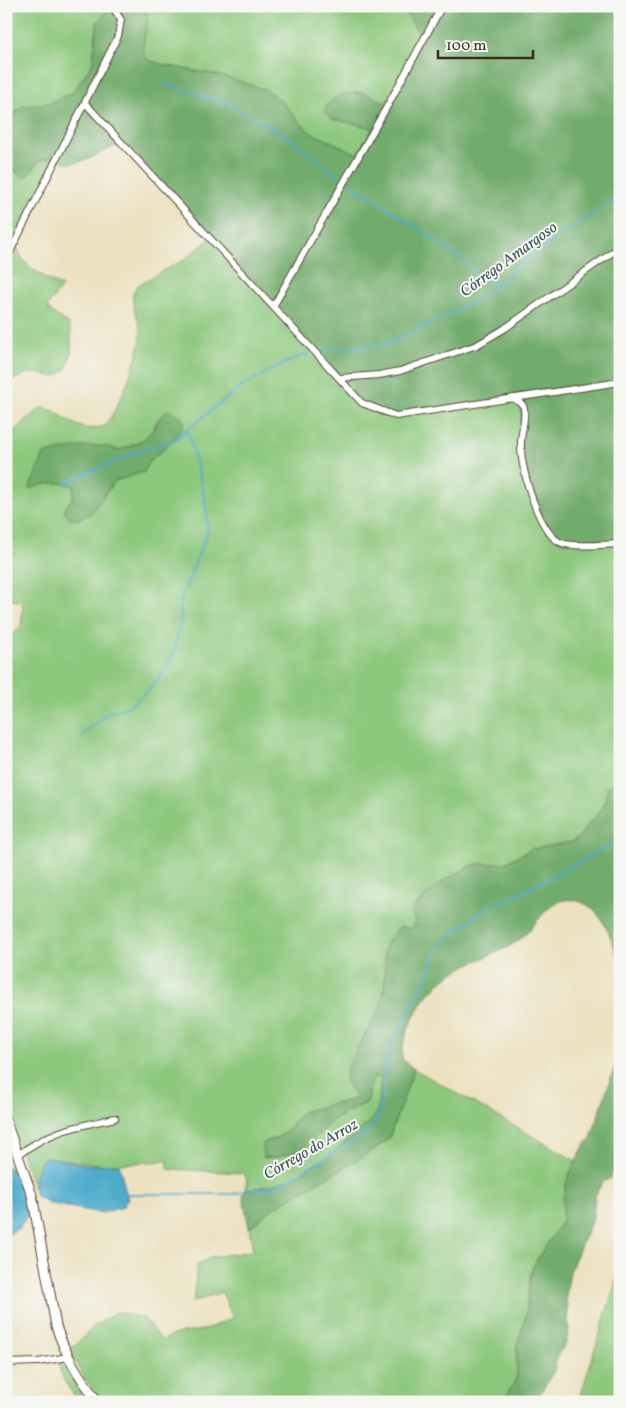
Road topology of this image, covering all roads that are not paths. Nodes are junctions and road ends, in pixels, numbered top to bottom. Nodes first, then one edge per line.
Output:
1 (112, 6) edge
2 (442, 6) edge
3 (86, 103) junction
4 (620, 247) edge
5 (6, 260) edge
6 (274, 305) junction
7 (340, 378) junction
8 (620, 382) edge
9 (513, 398) junction
10 (620, 544) edge
11 (115, 1118) dead end
12 (6, 1122) edge
13 (18, 1156) junction
14 (68, 1357) junction
15 (6, 1363) edge
16 (98, 1402) edge

1 - 3 street
2 - 6 street
3 - 5 street
3 - 6 street
4 - 7 street
6 - 7 street
7 - 9 street
8 - 9 street
9 - 10 street
11 - 13 street
12 - 13 street
13 - 14 street
14 - 15 street
14 - 16 street

